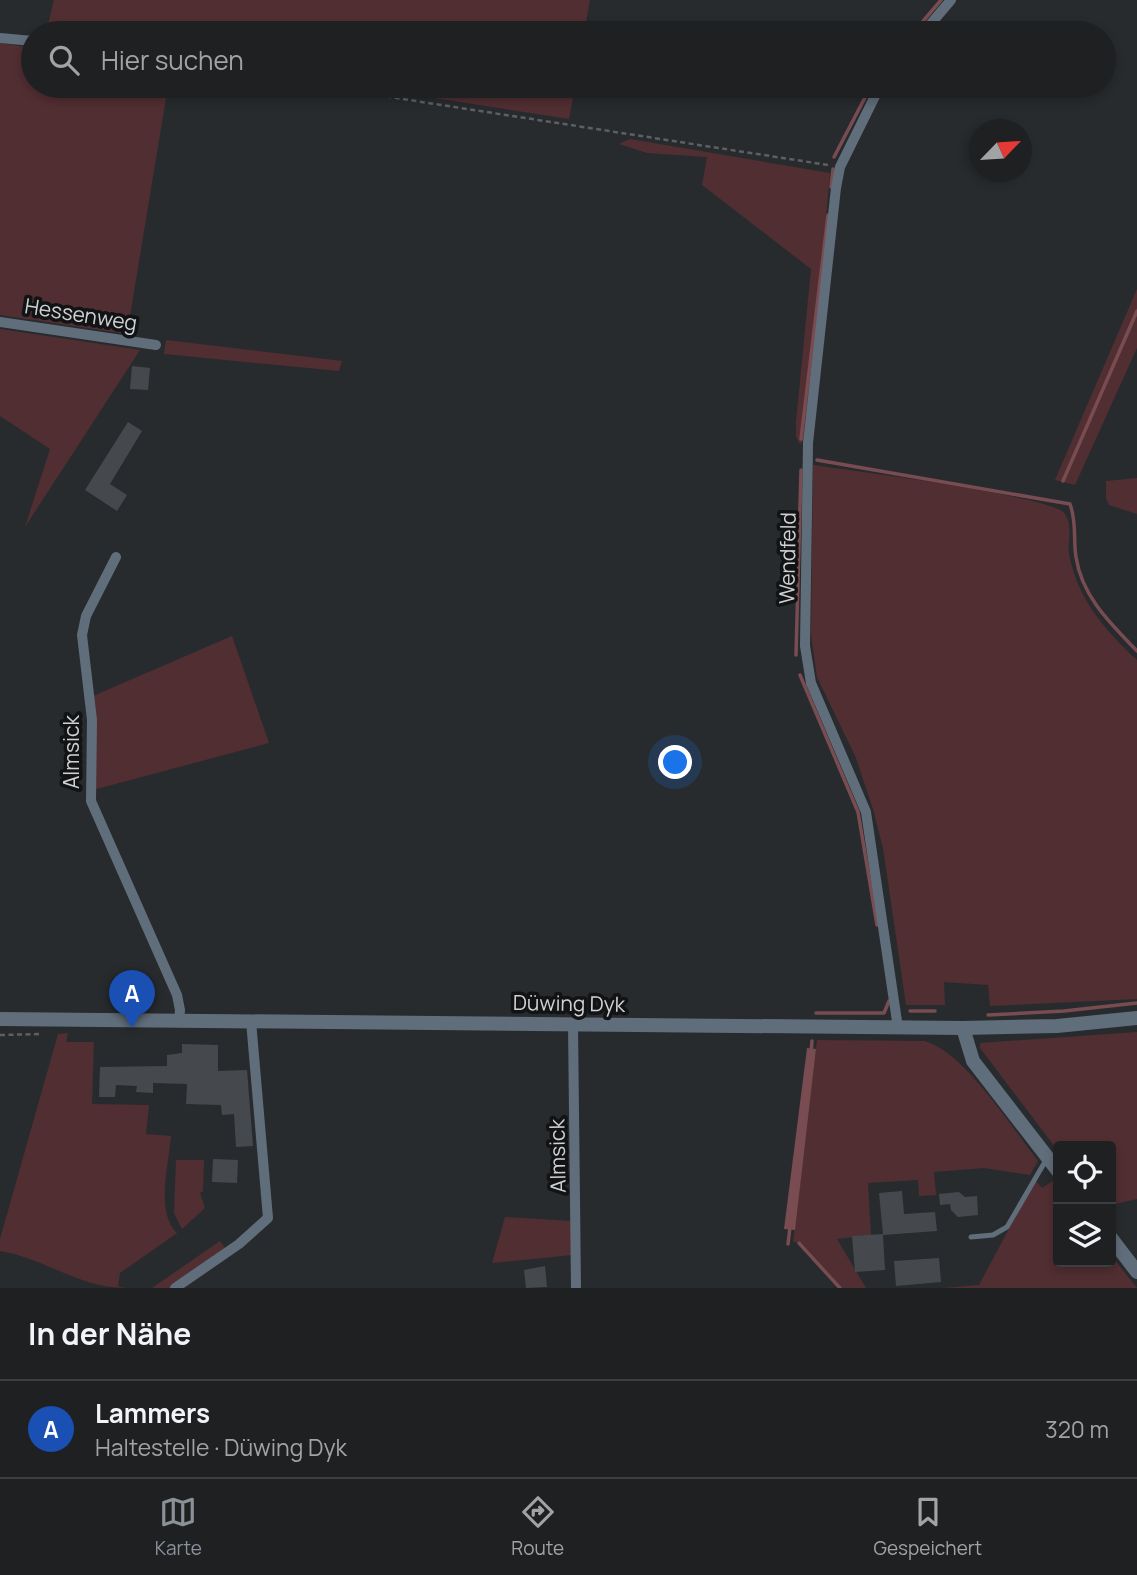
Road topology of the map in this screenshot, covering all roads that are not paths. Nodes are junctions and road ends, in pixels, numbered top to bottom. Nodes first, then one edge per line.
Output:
1 (951, 0) edge
2 (933, 21) edge
3 (0, 38) edge
4 (21, 40) edge
5 (874, 98) edge
6 (0, 322) edge
7 (156, 345) dead end
8 (116, 557) dead end
9 (1137, 1018) edge
10 (0, 1019) edge
11 (179, 1021) junction
12 (251, 1021) junction
13 (573, 1024) junction
14 (898, 1027) junction
15 (963, 1028) junction
16 (1048, 1157) junction
17 (1053, 1164) edge
18 (971, 1237) dead end
19 (1116, 1245) edge
20 (1137, 1272) edge
21 (175, 1288) edge
22 (576, 1288) edge

1 - 2 street
3 - 4 street
5 - 14 street, Wendfeld
6 - 7 street, Hessenweg
8 - 11 street, Almsick
9 - 15 street, Düwing Dyk
10 - 11 street, Düwing Dyk
11 - 12 street, Düwing Dyk
12 - 13 street, Düwing Dyk
12 - 21 street
13 - 14 street, Düwing Dyk
13 - 22 street, Almsick
14 - 15 street, Düwing Dyk
15 - 16 street
16 - 17 street
16 - 18 lane
19 - 20 street

